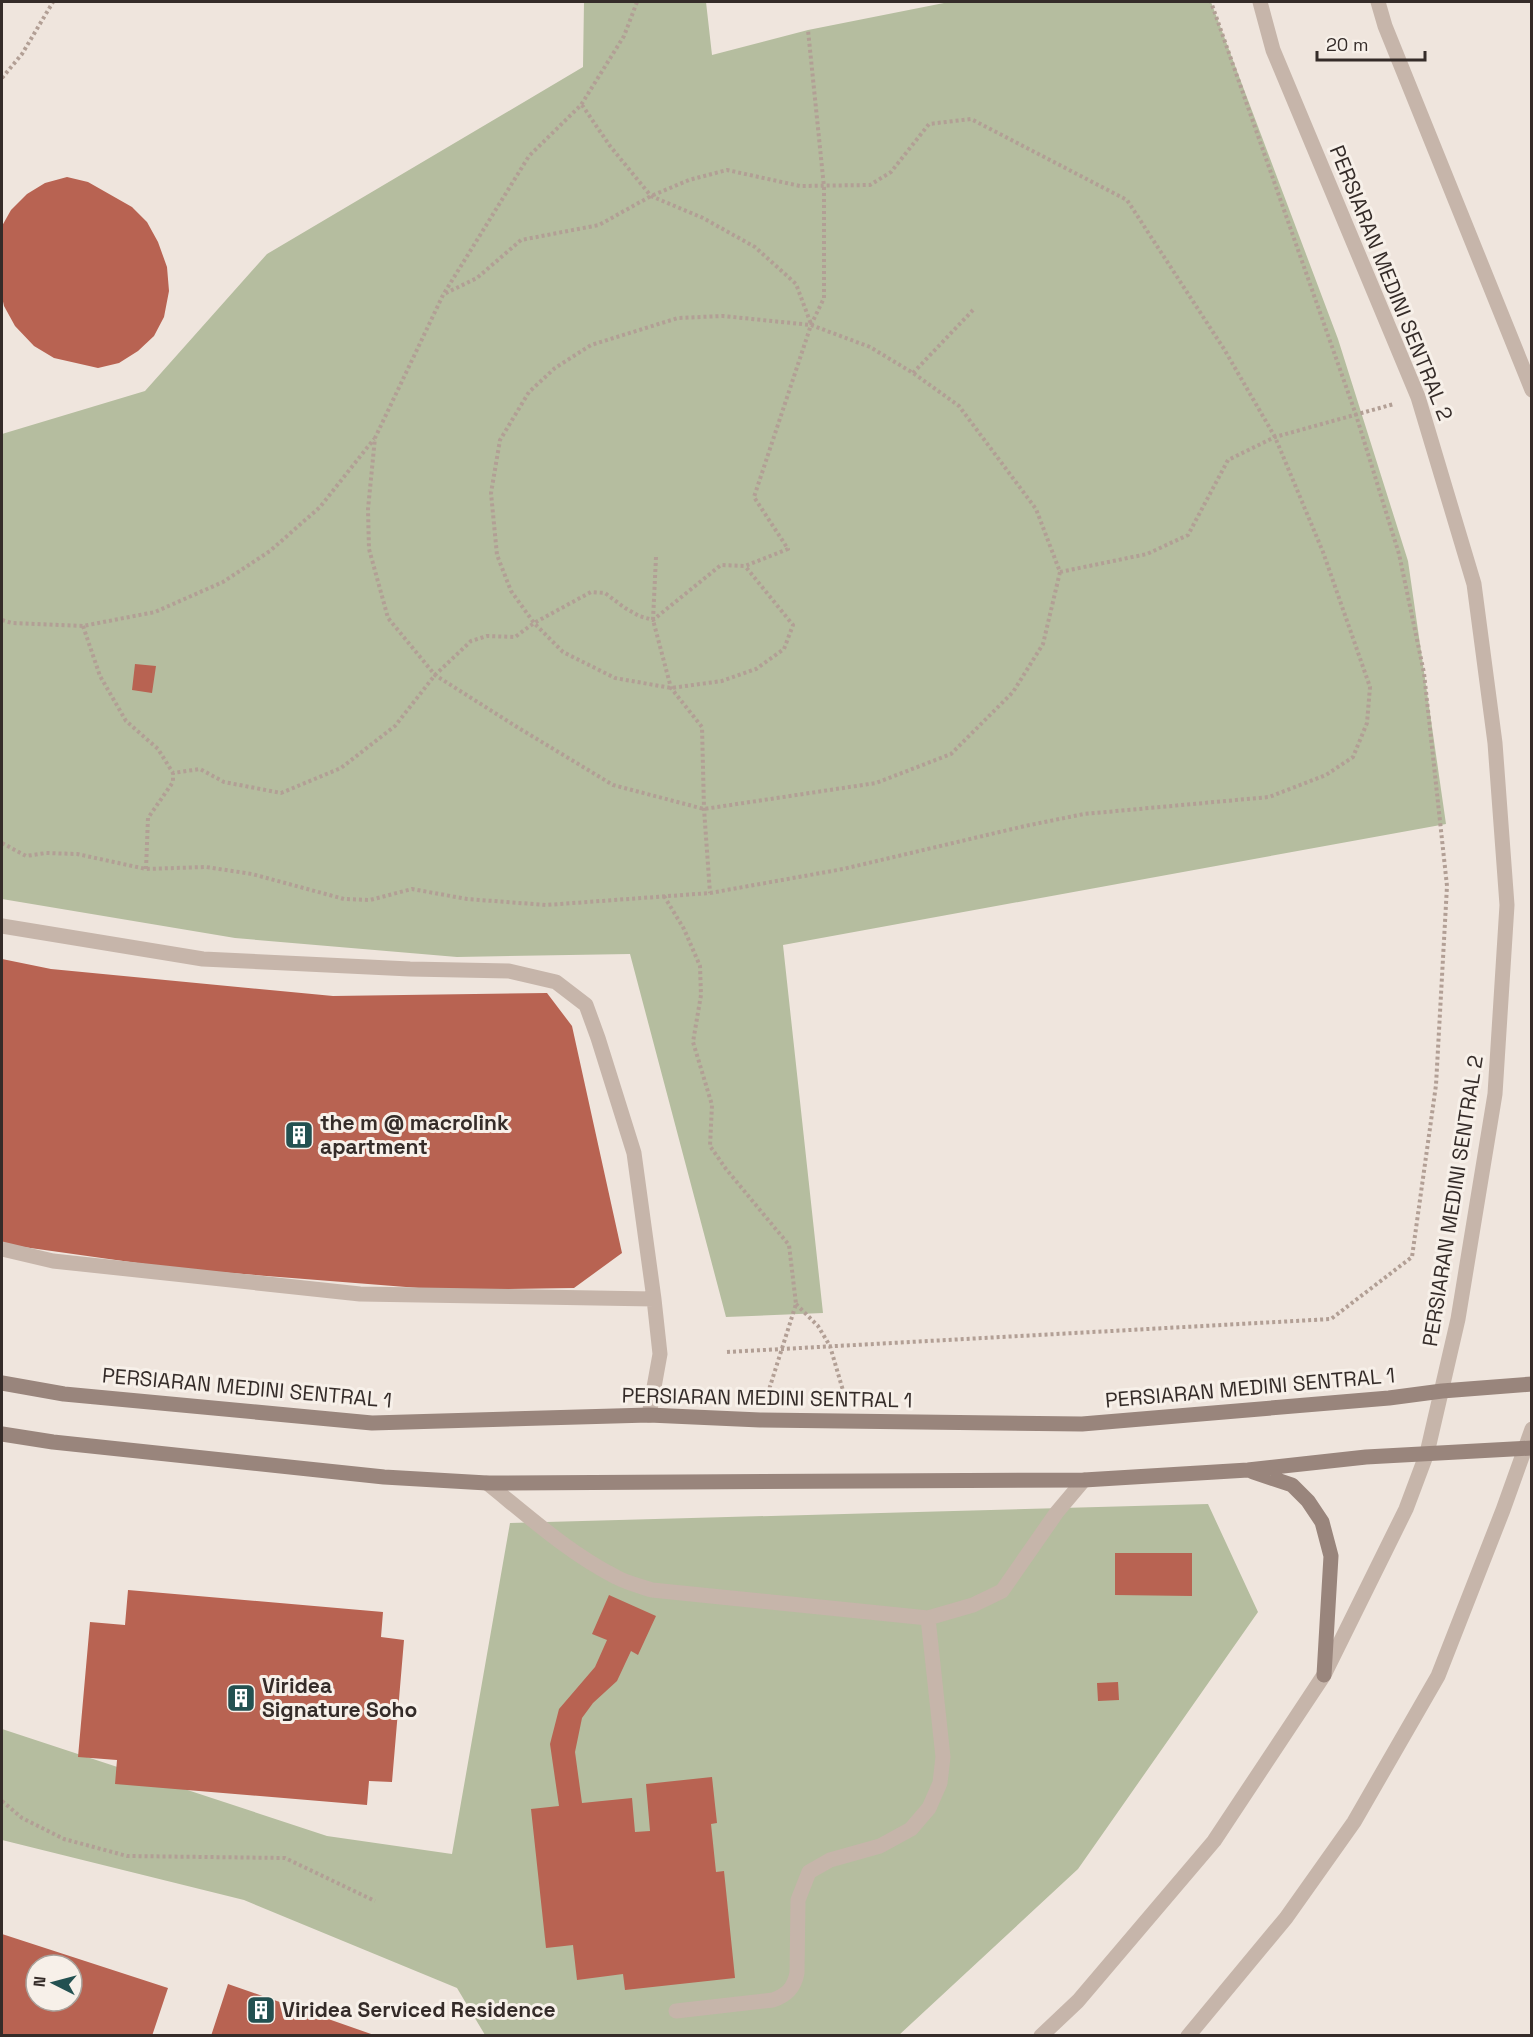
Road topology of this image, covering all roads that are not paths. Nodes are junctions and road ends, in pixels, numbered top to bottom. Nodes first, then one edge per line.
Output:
1 (1260, 2) edge
2 (1378, 2) edge
3 (1532, 390) edge
4 (2, 926) edge
5 (2, 1250) edge
6 (654, 1299) junction
7 (2, 1383) edge
8 (1532, 1384) edge
9 (1442, 1390) junction
10 (649, 1415) junction
11 (1532, 1429) edge
12 (2, 1434) edge
13 (1529, 1448) edge
14 (1427, 1453) junction
15 (1248, 1470) junction
16 (1084, 1480) junction
17 (487, 1483) junction
18 (928, 1618) junction
19 (1324, 1675) junction
20 (676, 2011) dead end
21 (1041, 2036) edge
22 (1188, 2036) edge

1 - 9 street, PERSIARAN MEDINI SENTRAL 2
2 - 3 street
4 - 6 street
5 - 6 street
6 - 10 street
7 - 10 street, PERSIARAN MEDINI SENTRAL 1
8 - 9 street, PERSIARAN MEDINI SENTRAL 1
9 - 10 street, PERSIARAN MEDINI SENTRAL 1
9 - 14 street, PERSIARAN MEDINI SENTRAL 2
11 - 13 street
12 - 17 street
13 - 14 street
13 - 22 street
14 - 15 street
14 - 19 street, PERSIARAN MEDINI SENTRAL 2
15 - 16 street
15 - 19 street
16 - 17 street
16 - 18 street
17 - 18 street
18 - 20 street
19 - 21 street, PERSIARAN MEDINI SENTRAL 2

